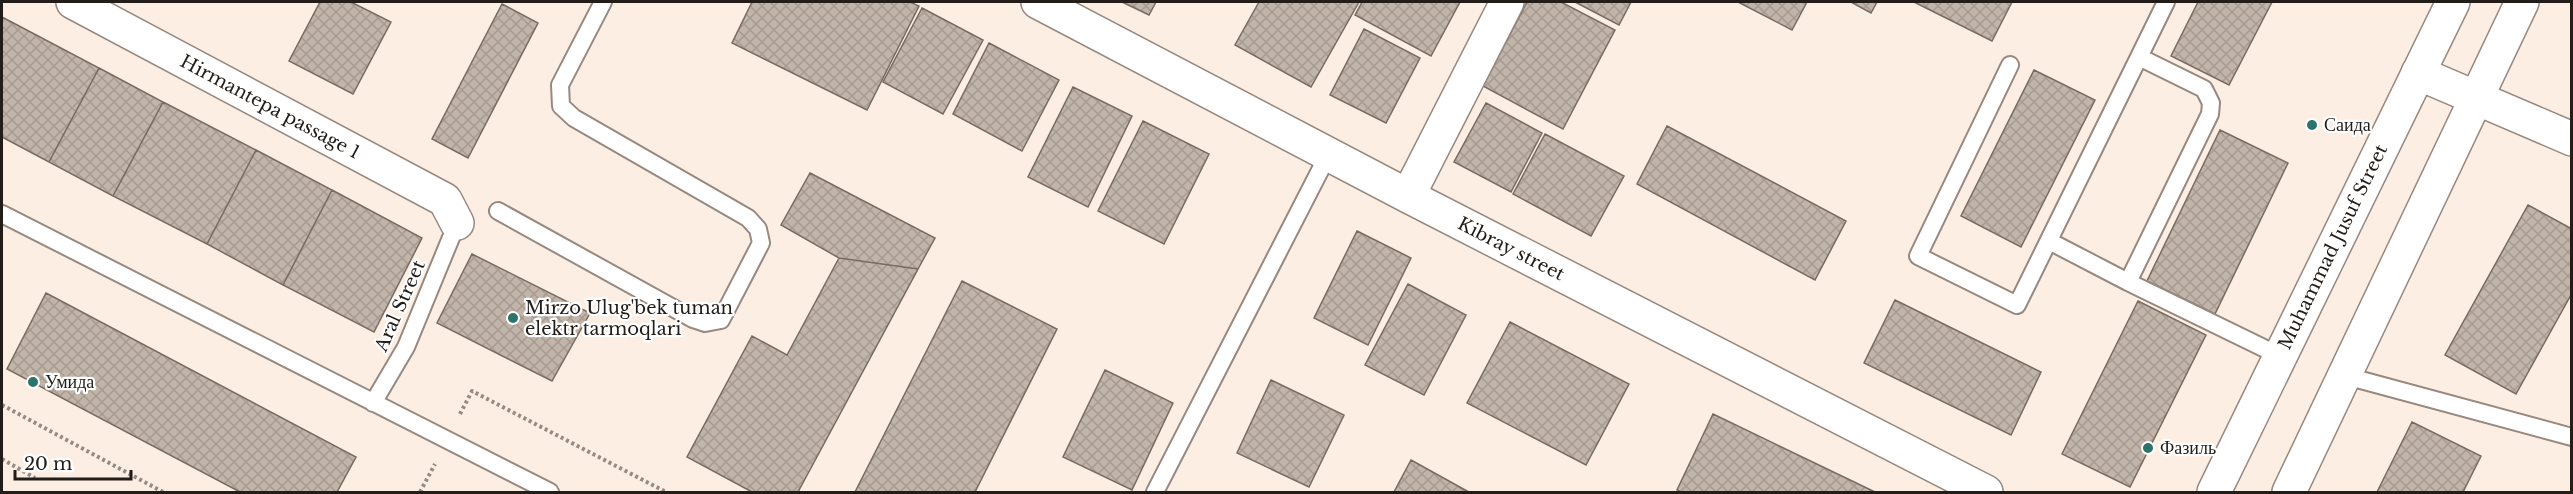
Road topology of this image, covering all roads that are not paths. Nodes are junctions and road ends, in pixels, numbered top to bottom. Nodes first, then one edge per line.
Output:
1 (73, 2) edge
2 (603, 2) edge
3 (1042, 2) edge
4 (1507, 2) edge
5 (2166, 2) edge
6 (2453, 2) edge
7 (2522, 2) edge
8 (2139, 57) junction
9 (2010, 65) dead end
10 (2418, 73) junction
11 (2476, 99) junction
12 (2571, 139) edge
13 (1328, 155) junction
14 (1416, 201) junction
15 (498, 211) dead end
16 (2, 214) edge
17 (457, 223) joint
18 (2049, 241) junction
19 (2128, 282) junction
20 (2280, 356) junction
21 (2346, 376) junction
22 (373, 403) junction
23 (2571, 437) edge
24 (550, 492) edge
25 (1155, 492) edge
26 (1986, 492) edge
27 (2214, 492) edge
28 (2289, 492) edge

1 - 17 street, Hirmantepa passage 1
2 - 15 lane
3 - 13 street, Kibray street
4 - 14 street
5 - 8 lane
6 - 10 street, Muhammad Jusuf Street
7 - 11 street
8 - 18 lane
8 - 19 lane
9 - 18 lane
10 - 11 street
10 - 20 street, Muhammad Jusuf Street
11 - 12 street
11 - 21 street
13 - 14 street, Kibray street
13 - 25 lane
14 - 26 street, Kibray street
16 - 22 lane
17 - 22 lane, Aral Street
18 - 19 lane
19 - 20 lane
20 - 27 street, Muhammad Jusuf Street
21 - 23 lane
21 - 28 street
22 - 24 lane

